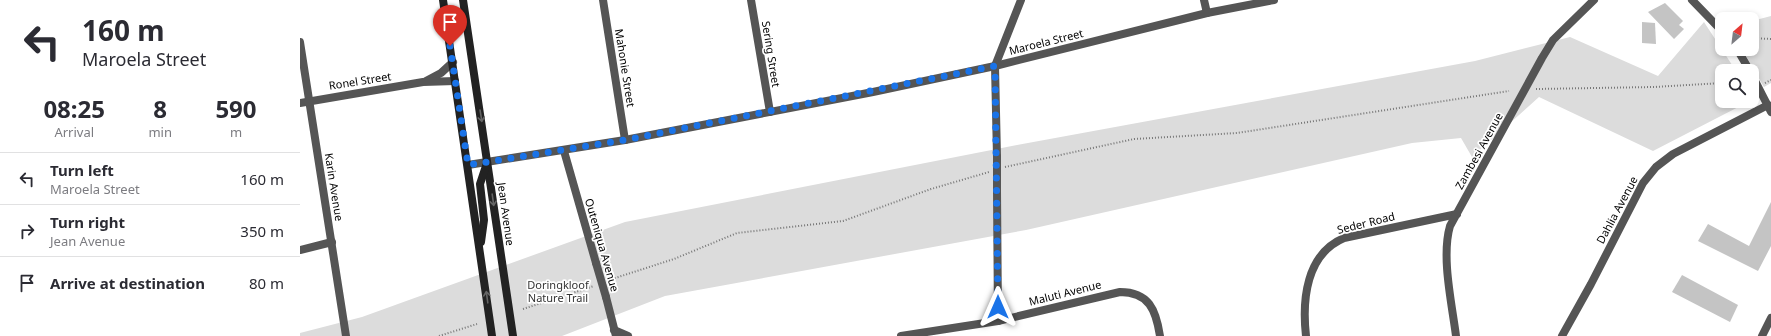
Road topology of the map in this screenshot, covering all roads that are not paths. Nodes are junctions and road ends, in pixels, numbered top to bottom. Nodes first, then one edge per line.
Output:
1 (443, 0) edge
2 (463, 0) edge
3 (603, 0) edge
4 (751, 0) edge
5 (1021, 0) edge
6 (1204, 0) edge
7 (1274, 0) edge
8 (1594, 0) edge
9 (1692, 0) edge
10 (1207, 12) junction
11 (1715, 24) edge
12 (300, 42) edge
13 (453, 62) junction
14 (995, 66) junction
15 (455, 81) junction
16 (423, 82) junction
17 (1759, 89) edge
18 (310, 100) junction
19 (300, 102) edge
20 (1769, 108) edge
21 (770, 112) junction
22 (625, 140) junction
23 (564, 151) junction
24 (488, 162) junction
25 (468, 165) junction
26 (1457, 214) junction
27 (332, 242) junction
28 (480, 248) junction
29 (300, 250) edge
30 (1771, 318) edge
31 (998, 321) junction
32 (615, 333) edge
33 (346, 336) edge
34 (492, 336) edge
35 (513, 336) edge
36 (628, 336) edge
37 (900, 336) edge
38 (1160, 336) edge
39 (1306, 336) edge
40 (1456, 336) edge
41 (1562, 336) edge
42 (1762, 336) edge

1 - 13 main road
2 -> 24 main road, Jean Avenue
3 - 22 street, Mahonie Street
4 - 21 street, Sering Street
5 - 14 street
6 - 10 street
7 - 10 street, Maroela Street
8 - 26 street, Zambesi Avenue
9 - 11 street
10 - 14 street, Maroela Street
12 - 18 street, Karin Avenue
13 - 15 main road
13 - 16 street, Ronel Street
14 - 21 street, Maroela Street
14 - 31 street, bridge
15 - 16 street, Ronel Street
15 - 25 main road
16 - 18 street, Ronel Street
17 - 20 street
18 - 19 street, Ronel Street
18 - 27 street, Karin Avenue
20 - 41 street, Dahlia Avenue
21 - 22 street, Maroela Street
22 - 23 street, Maroela Street
23 - 24 street, Maroela Street
23 - 32 street, Outeniqua Avenue, bridge
24 - 25 street, Maroela Street
24 - 28 main road
24 -> 35 main road, Jean Avenue
25 - 28 main road
26 - 39 street, Seder Road
26 - 40 street, Zambesi Avenue
27 - 29 street
27 - 33 street, Karin Avenue
34 -> 28 main road
30 - 42 street
31 - 37 street, Maluti Avenue
31 - 38 street, Maluti Avenue
32 - 36 street, Outeniqua Avenue

